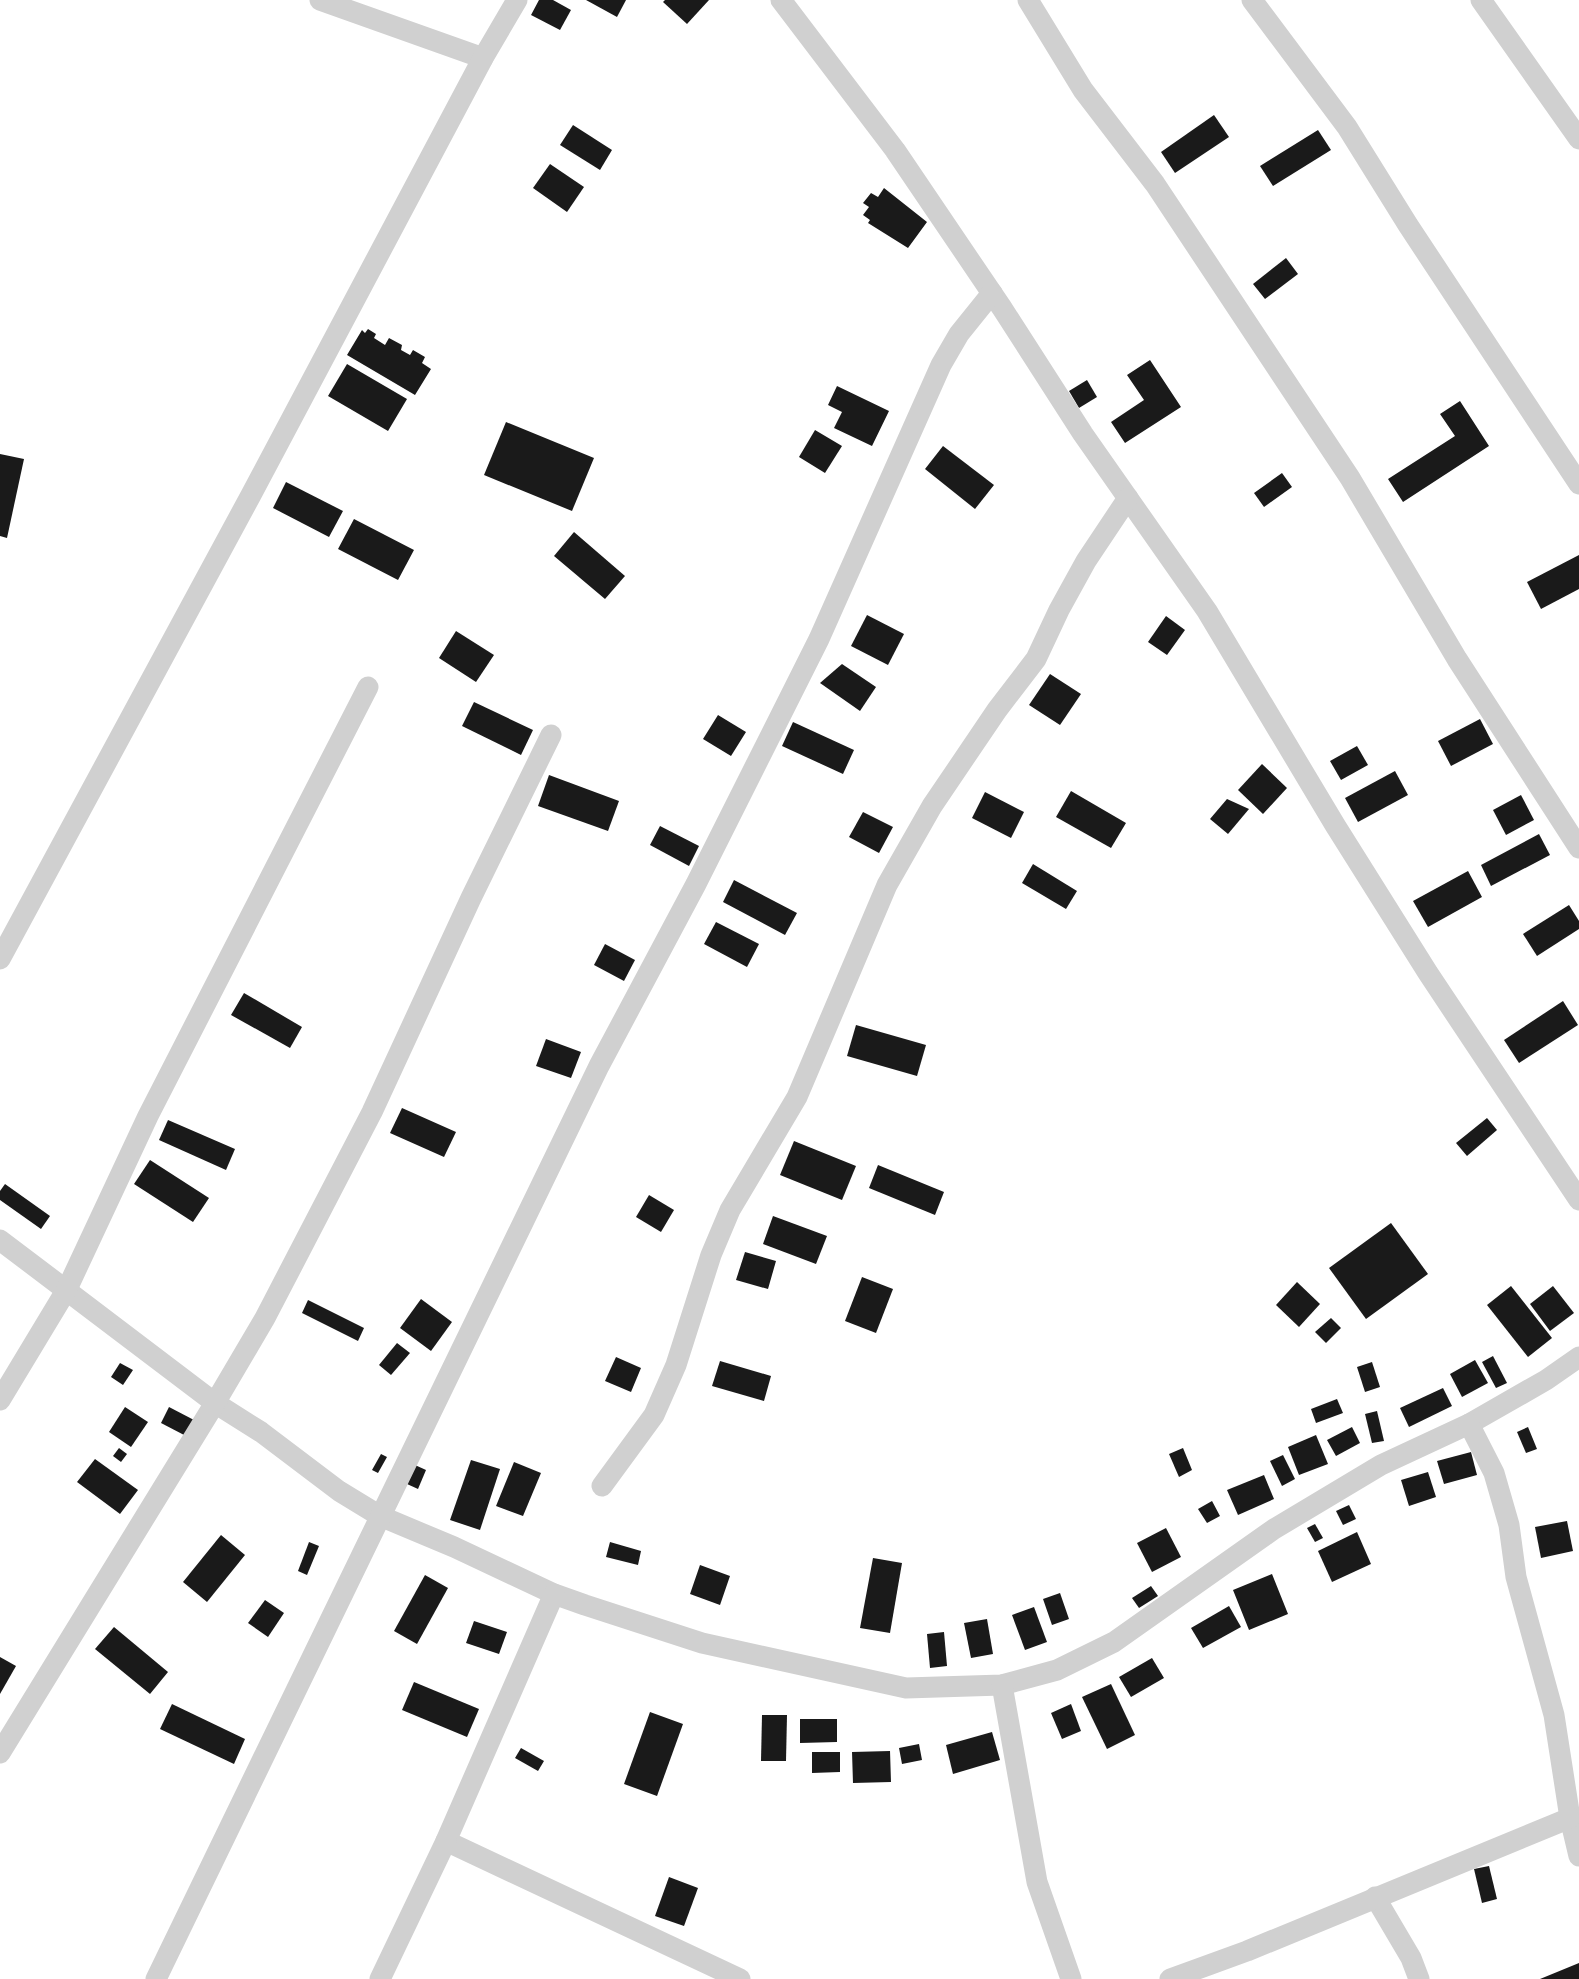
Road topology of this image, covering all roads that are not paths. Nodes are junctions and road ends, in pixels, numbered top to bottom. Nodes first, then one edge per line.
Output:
1 (320, 0) edge
2 (517, 0) edge
3 (781, 0) edge
4 (1028, 0) edge
5 (1252, 0) edge
6 (1481, 0) edge
7 (483, 58) junction
8 (1579, 139) edge
9 (992, 293) junction
10 (1579, 484) edge
11 (1128, 498) junction
12 (368, 687) dead end
13 (551, 735) dead end
14 (1579, 848) edge
15 (0, 959) edge
16 (1579, 1200) edge
17 (0, 1240) edge
18 (67, 1289) junction
19 (1579, 1357) edge
20 (0, 1400) edge
21 (215, 1403) junction
22 (1469, 1424) junction
23 (602, 1486) dead end
24 (380, 1516) junction
25 (554, 1594) junction
26 (1002, 1685) junction
27 (0, 1753) edge
28 (1572, 1810) edge
29 (446, 1841) junction
30 (1579, 1856) edge
31 (1375, 1897) junction
32 (156, 1979) edge
33 (380, 1979) edge
34 (740, 1979) edge
35 (1071, 1979) edge
36 (1170, 1979) edge
37 (1419, 1979) edge

1 - 7 street
2 - 7 street
3 - 9 street
4 - 14 street
5 - 10 street
6 - 8 street
7 - 15 street
9 - 11 street
9 - 24 street
11 - 16 street
11 - 23 street
12 - 18 street
13 - 21 street
17 - 18 street
18 - 20 street
18 - 21 street
19 - 22 street
21 - 24 street
21 - 27 street
22 - 26 street
22 - 28 street
24 - 25 street
24 - 32 street
25 - 26 street
25 - 29 street
26 - 35 street
28 - 30 street
28 - 31 street
29 - 33 street
29 - 34 street
31 - 36 street
31 - 37 street

